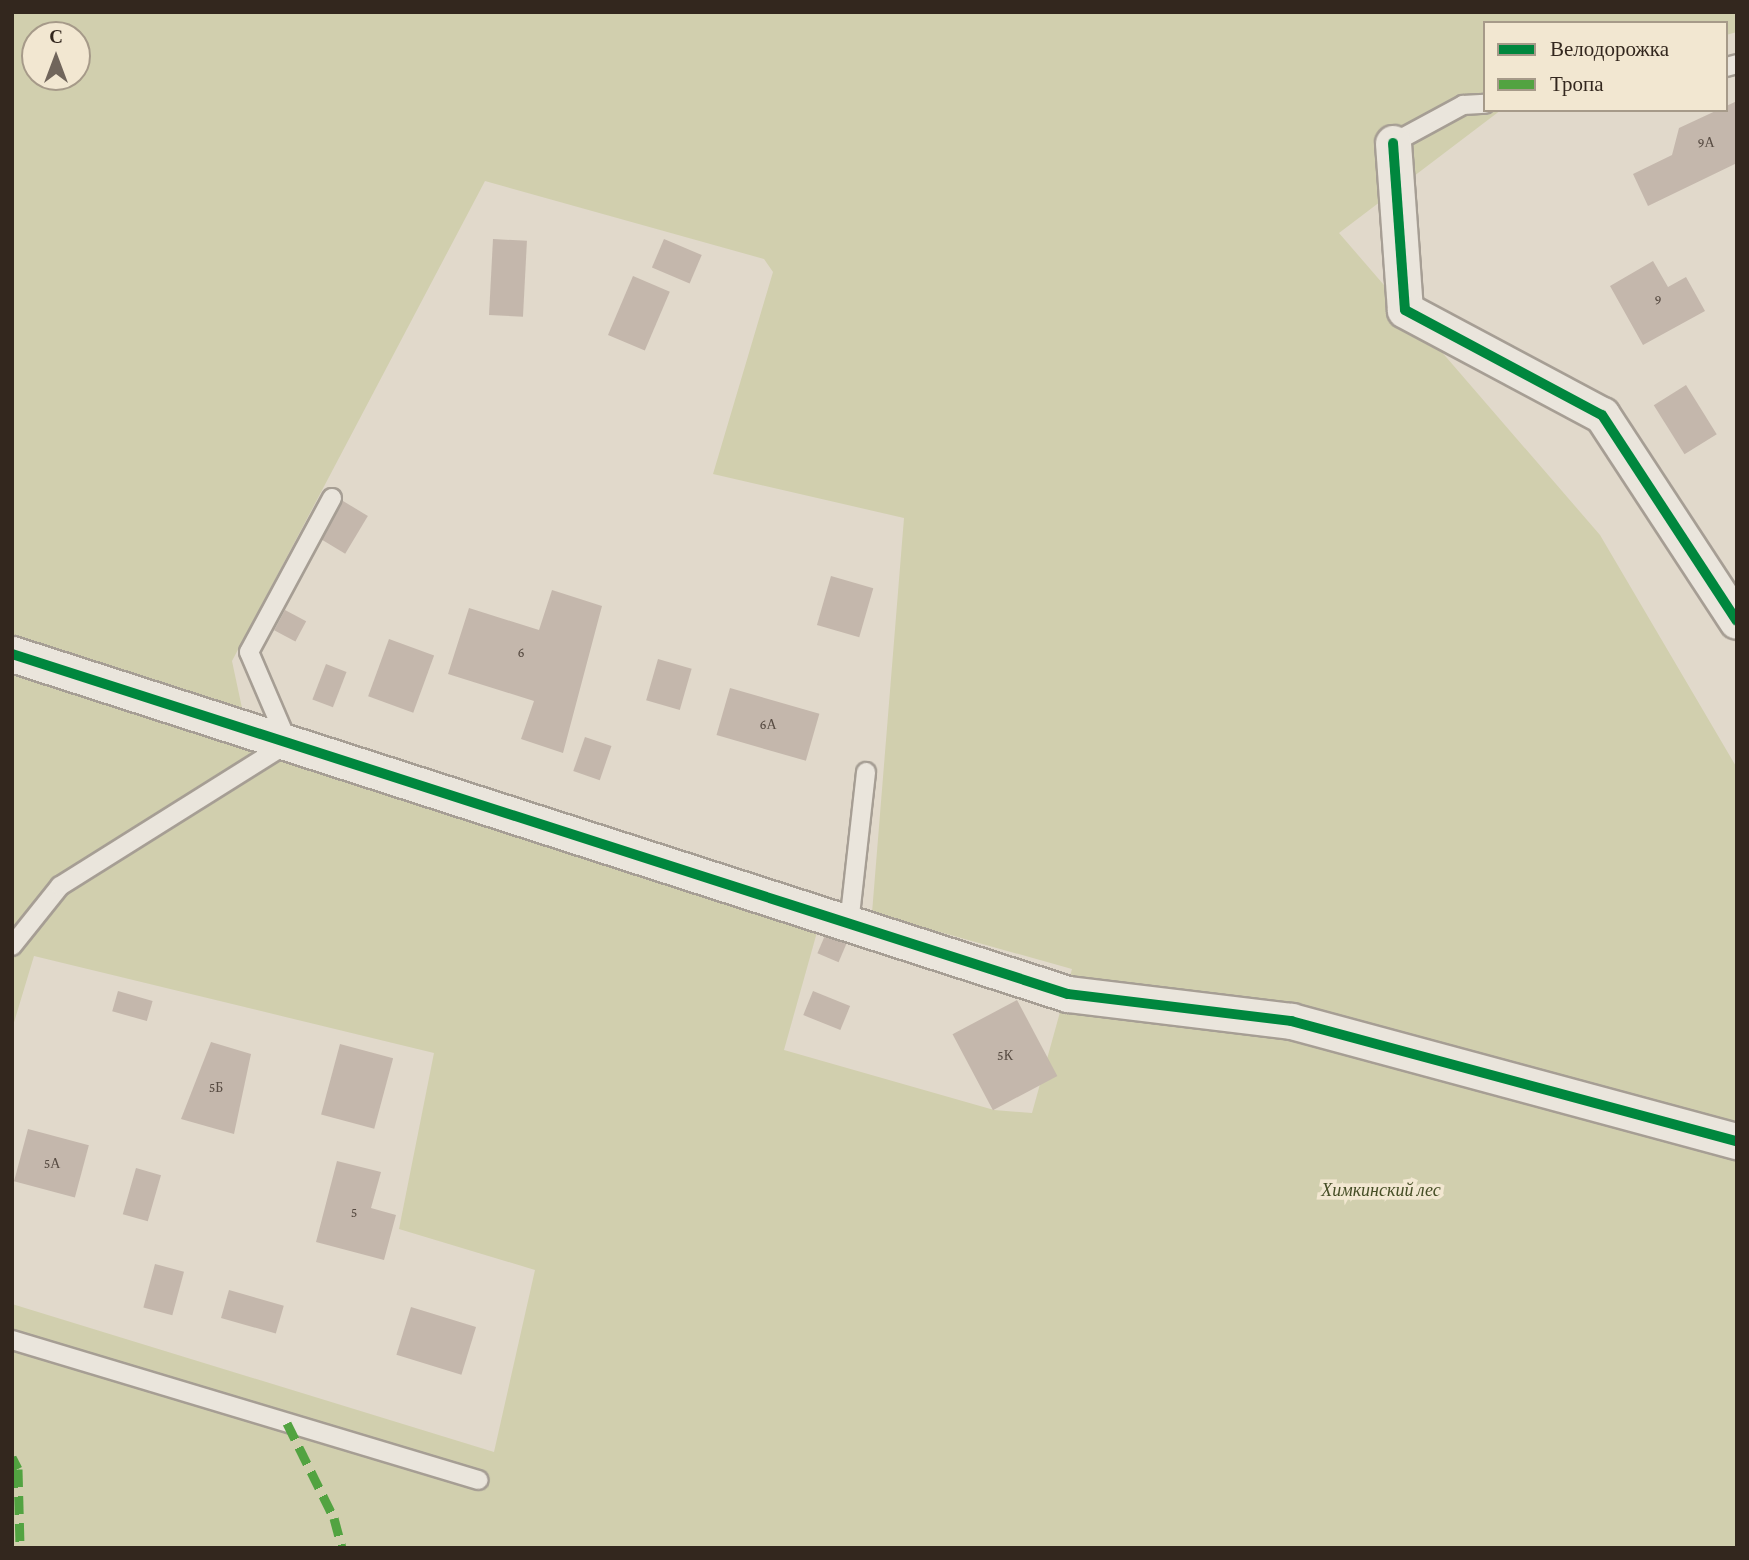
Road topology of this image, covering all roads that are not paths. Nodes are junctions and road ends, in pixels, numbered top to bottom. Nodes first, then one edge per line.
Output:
1 (1483, 104) edge
2 (1393, 143) joint
3 (331, 498) dead end
4 (1737, 621) edge
5 (12, 654) edge
6 (288, 743) junction
7 (866, 772) dead end
8 (849, 924) junction
9 (12, 946) edge
10 (1737, 1141) edge
11 (12, 1340) edge
12 (478, 1480) dead end

1 - 2 lane
2 - 4 street
3 - 6 lane
5 - 6 street
6 - 8 street
6 - 9 lane
7 - 8 lane
8 - 10 street
11 - 12 lane

